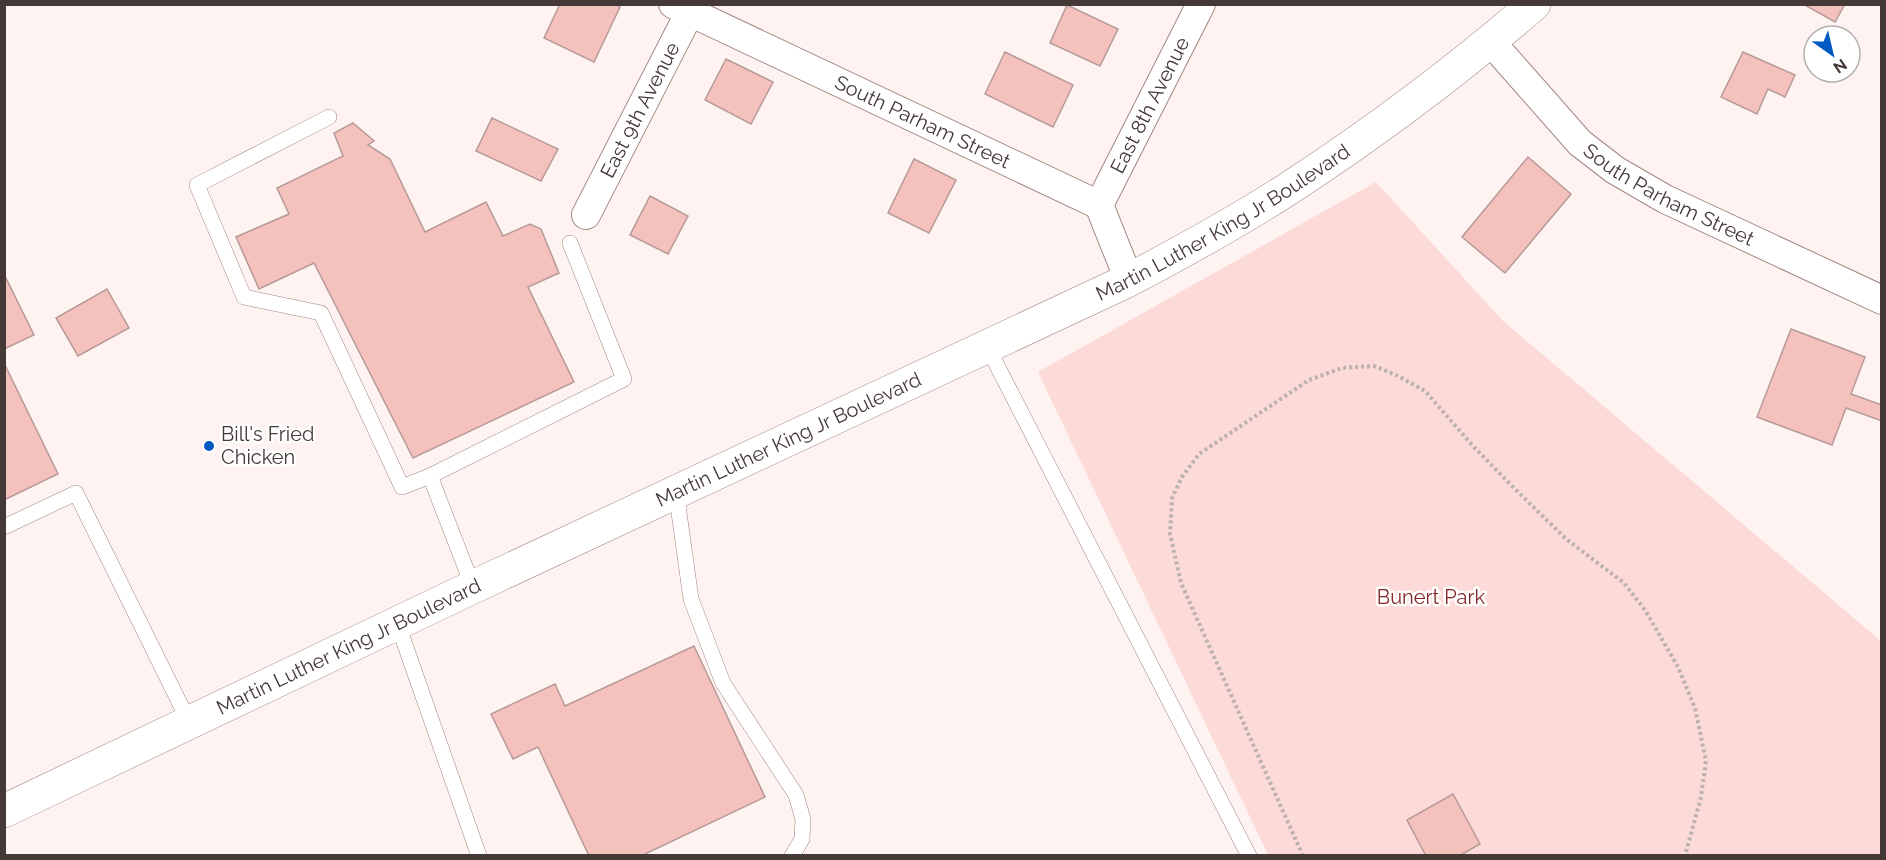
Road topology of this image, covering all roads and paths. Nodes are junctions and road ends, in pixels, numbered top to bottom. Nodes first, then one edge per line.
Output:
1 (1201, 4) edge
2 (1534, 4) edge
3 (686, 7) edge
4 (1491, 42) junction
5 (329, 117) dead end
6 (1100, 205) junction
7 (586, 216) dead end
8 (570, 243) dead end
9 (1129, 280) junction
10 (1881, 300) edge
11 (987, 346) junction
12 (430, 476) junction
13 (676, 491) junction
14 (4, 527) edge
15 (473, 586) junction
16 (397, 622) junction
17 (189, 722) junction
18 (7, 804) edge
19 (479, 855) edge
20 (792, 855) edge
21 (1249, 855) edge
22 (1303, 855) edge
23 (1685, 855) edge

1 - 6 street, East 8th Avenue
2 - 4 main road, Martin Luther King Jr Boulevard
3 - 6 street, South Parham Street
3 - 7 street, East 9th Avenue
4 - 9 main road, Martin Luther King Jr Boulevard
4 - 10 street, South Parham Street
5 - 12 lane
6 - 9 street
8 - 12 lane
9 - 11 main road, Martin Luther King Jr Boulevard
11 - 13 main road, Martin Luther King Jr Boulevard
11 - 21 lane
12 - 15 lane
13 - 15 main road, Martin Luther King Jr Boulevard
13 - 20 lane
14 - 17 lane
15 - 16 main road, Martin Luther King Jr Boulevard
16 - 17 main road, Martin Luther King Jr Boulevard
16 - 19 lane
17 - 18 main road, Martin Luther King Jr Boulevard
22 - 23 path

